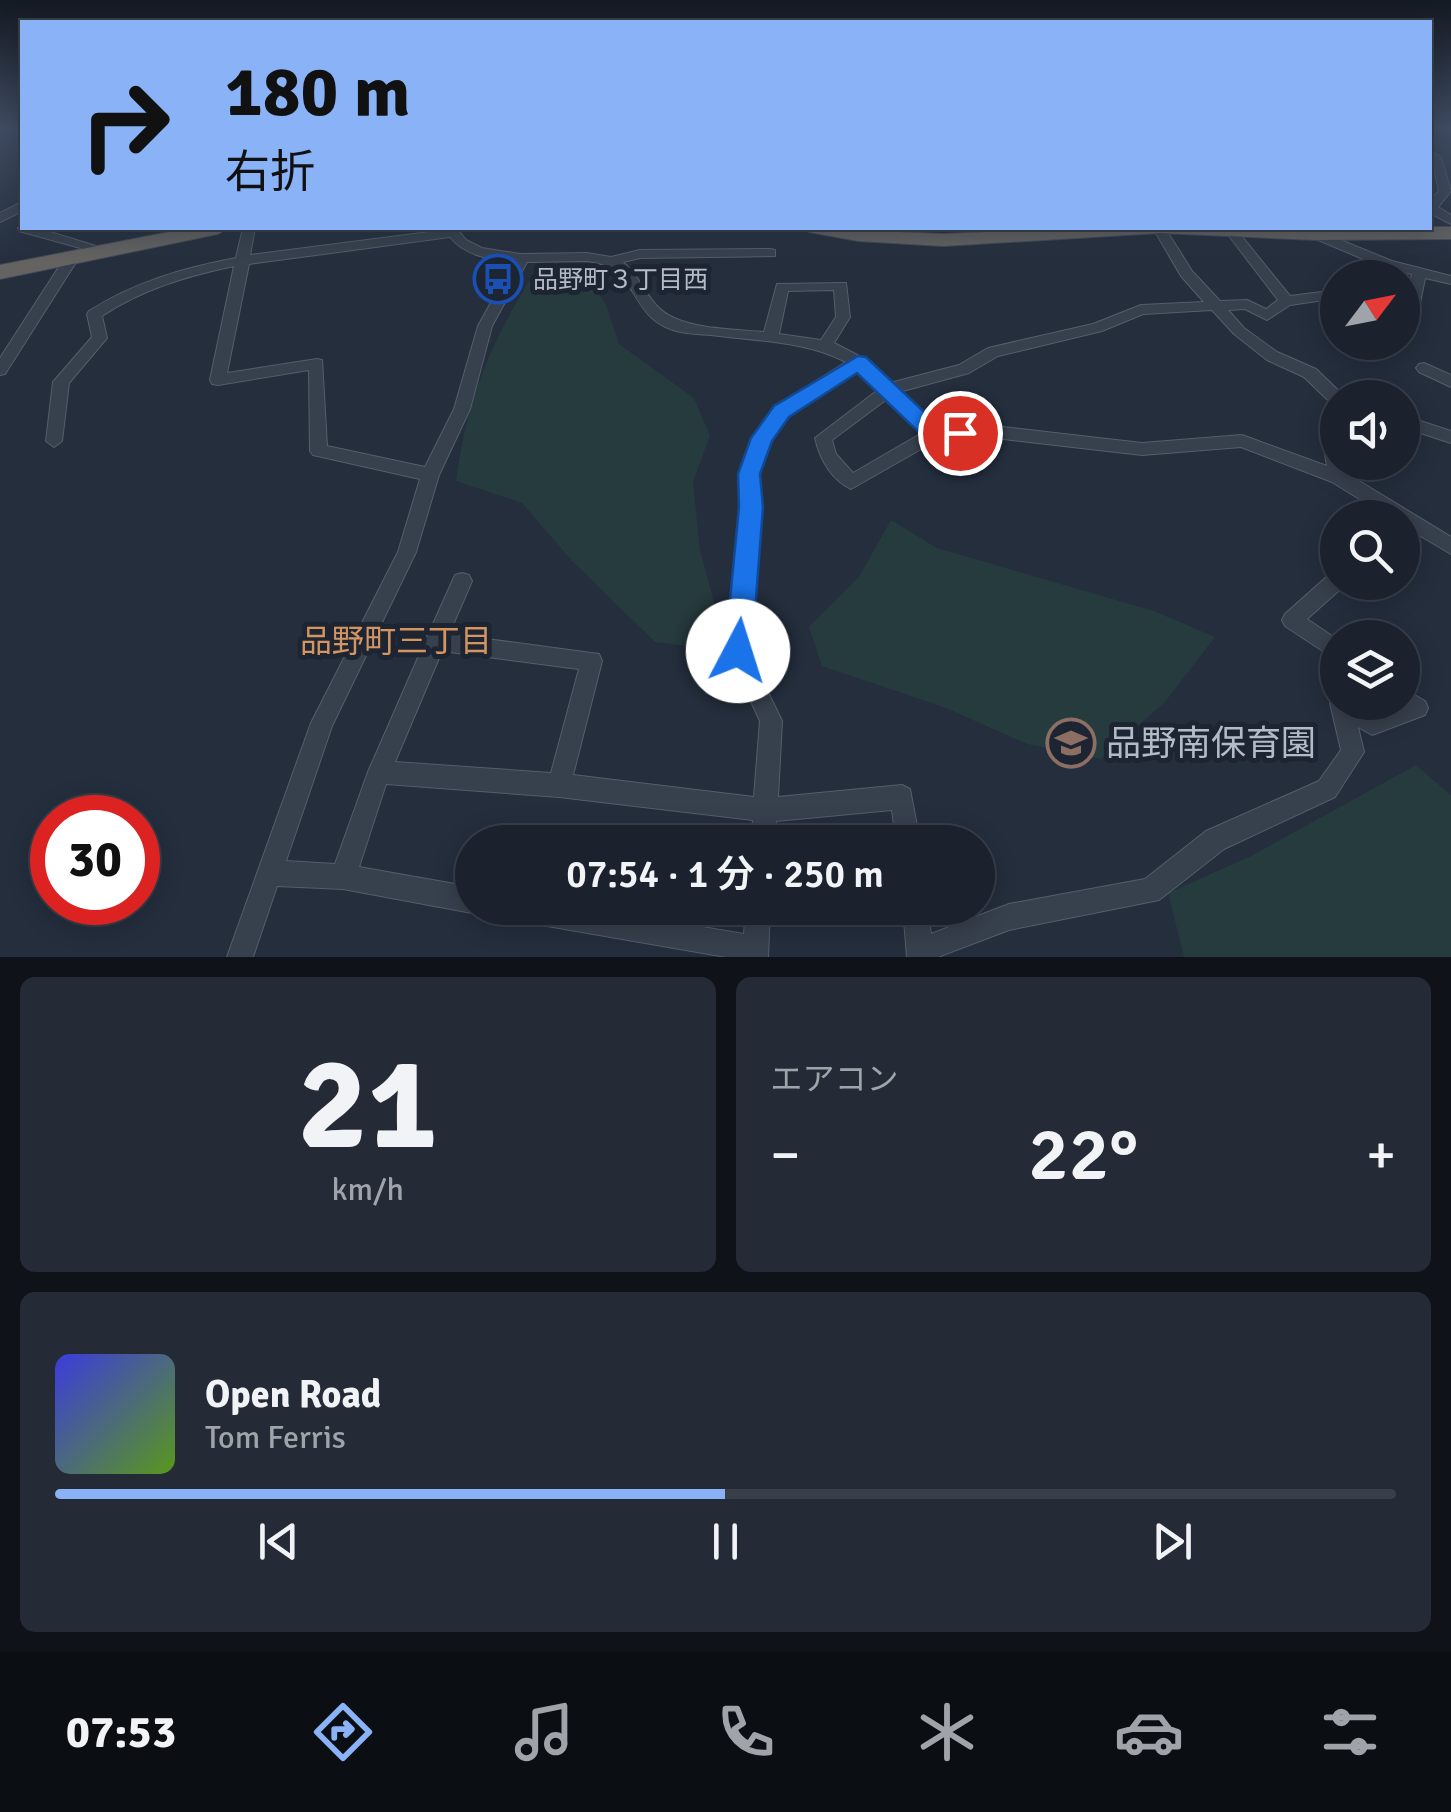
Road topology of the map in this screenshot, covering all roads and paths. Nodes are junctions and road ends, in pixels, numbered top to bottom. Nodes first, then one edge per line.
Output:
1 (1439, 173) edge
2 (1432, 206) edge
3 (33, 230) edge
4 (207, 230) edge
5 (249, 230) edge
6 (451, 230) edge
7 (829, 230) edge
8 (1086, 230) edge
9 (1161, 230) edge
10 (1232, 230) edge
11 (1259, 230) edge
12 (1347, 231) edge
13 (1012, 232) edge
14 (1451, 233) edge
15 (1316, 234) junction
16 (102, 250) junction
17 (770, 253) dead end
18 (523, 258) junction
19 (71, 259) junction
20 (1384, 260) edge
21 (242, 261) junction
22 (610, 262) junction
23 (0, 272) edge
24 (1420, 274) edge
25 (1451, 280) edge
26 (1320, 296) edge
27 (1286, 300) junction
28 (1213, 303) junction
29 (772, 336) junction
30 (825, 345) junction
31 (858, 362) junction
32 (1424, 368) dead end
33 (0, 370) edge
34 (1451, 382) edge
35 (1320, 383) edge
36 (890, 389) junction
37 (1420, 427) edge
38 (934, 434) junction
39 (1451, 437) edge
40 (54, 441) dead end
41 (1320, 470) edge
42 (430, 475) junction
43 (1343, 480) edge
44 (1375, 500) edge
45 (1420, 528) edge
46 (1451, 546) edge
47 (462, 582) dead end
48 (1320, 595) edge
49 (1320, 639) edge
50 (434, 641) junction
51 (1344, 720) edge
52 (379, 772) junction
53 (560, 785) junction
54 (765, 810) junction
55 (764, 825) edge
56 (906, 825) edge
57 (271, 873) junction
58 (343, 877) junction
59 (455, 897) edge
60 (608, 925) edge
61 (757, 925) edge
62 (917, 925) edge
63 (755, 953) edge
64 (920, 954) edge
65 (240, 957) edge

1 - 2 street
3 - 16 street
4 - 16 highway
5 - 21 street
6 - 18 street
6 - 21 street
7 - 13 highway
8 - 13 highway
9 - 28 street
10 - 27 street
11 - 15 highway
12 - 14 highway
12 - 15 highway
15 - 20 street
16 - 19 highway
17 - 22 street
18 - 22 street
18 - 42 street
19 - 23 highway
19 - 33 street
21 - 40 street
21 - 42 street
22 - 29 street
24 - 25 street
26 - 27 street
27 - 28 street
28 - 35 street
28 - 36 street
29 - 30 street
29 - 30 street
30 - 31 street
31 - 36 street
31 - 54 street
32 - 34 street
36 - 38 street
36 - 38 street
37 - 39 street
38 - 41 street
42 - 57 street
43 - 44 street
45 - 46 street
47 - 50 street
48 - 49 street
50 - 52 street
50 - 53 street
51 - 64 street
52 - 53 street
52 - 58 street
53 - 54 street
54 - 55 street
54 - 56 street
57 - 58 street
57 - 65 street
58 - 59 street
60 - 63 street
61 - 63 street
62 - 64 street

